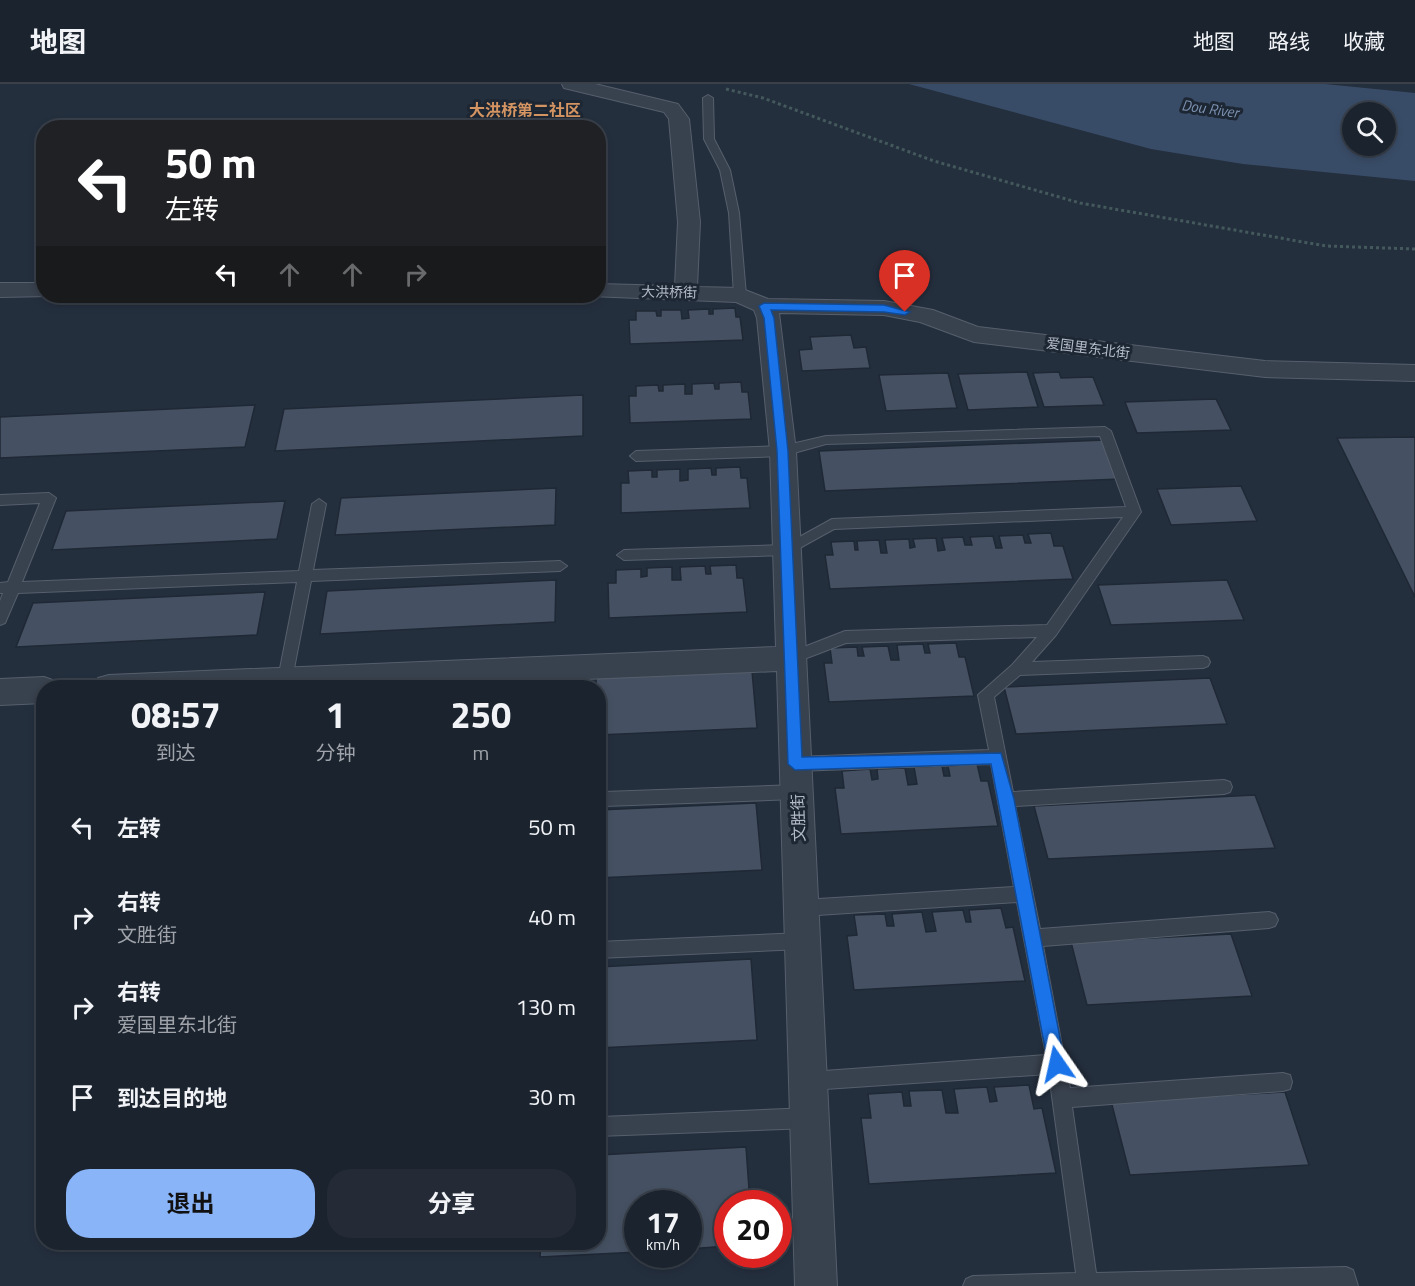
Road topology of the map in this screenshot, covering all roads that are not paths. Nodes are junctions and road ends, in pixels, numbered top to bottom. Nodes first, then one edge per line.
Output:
1 (571, 84) edge
2 (708, 98) dead end
3 (0, 290) edge
4 (36, 290) edge
5 (606, 291) edge
6 (686, 291) junction
7 (752, 301) junction
8 (1415, 373) edge
9 (783, 451) junction
10 (636, 456) dead end
11 (0, 500) edge
12 (319, 504) dead end
13 (1134, 512) junction
14 (787, 550) junction
15 (624, 555) dead end
16 (560, 566) dead end
17 (305, 576) junction
18 (6, 587) edge
19 (0, 618) edge
20 (1051, 631) junction
21 (791, 658) junction
22 (1203, 662) dead end
23 (1017, 669) junction
24 (285, 680) joint
25 (36, 690) edge
26 (0, 692) edge
27 (996, 757) junction
28 (796, 778) junction
29 (1224, 786) dead end
30 (606, 799) edge
31 (1007, 799) junction
32 (1024, 894) junction
33 (802, 908) junction
34 (1269, 920) dead end
35 (1033, 938) junction
36 (803, 941) junction
37 (606, 950) edge
38 (1057, 1064) junction
39 (810, 1081) junction
40 (1283, 1082) dead end
41 (1062, 1098) junction
42 (811, 1118) junction
43 (606, 1127) edge
44 (1088, 1285) edge
45 (816, 1286) edge
46 (973, 1286) edge
47 (1348, 1286) edge

1 - 6 street
2 - 7 lane
3 - 4 street
5 - 6 street, 大洪桥街
6 - 7 street, 大洪桥街
7 - 8 street, 爱国里东北街
7 - 9 street, 文胜街
9 - 10 lane
9 - 13 lane
9 - 14 street, 文胜街
11 - 18 lane
12 - 17 lane
13 - 14 lane
13 - 20 lane
14 - 15 lane
14 - 21 street, 文胜街
16 - 17 lane
17 - 18 lane
17 - 24 lane
18 - 19 lane
20 - 21 lane
20 - 23 lane
21 - 24 street
21 - 28 street, 文胜街
22 - 23 lane
23 - 27 lane
25 - 26 street
27 - 28 lane
27 - 31 lane
28 - 30 lane
28 - 33 street, 文胜街
29 - 31 lane
31 - 32 lane
32 - 33 lane
32 - 35 lane
33 - 36 street, 文胜街
34 - 35 lane
35 - 38 lane
36 - 37 lane
36 - 39 street, 文胜街
38 - 39 lane
38 - 41 lane
39 - 42 street, 文胜街
40 - 41 lane
41 - 44 lane
42 - 43 lane
42 - 45 street, 文胜街
44 - 46 lane
44 - 47 lane

